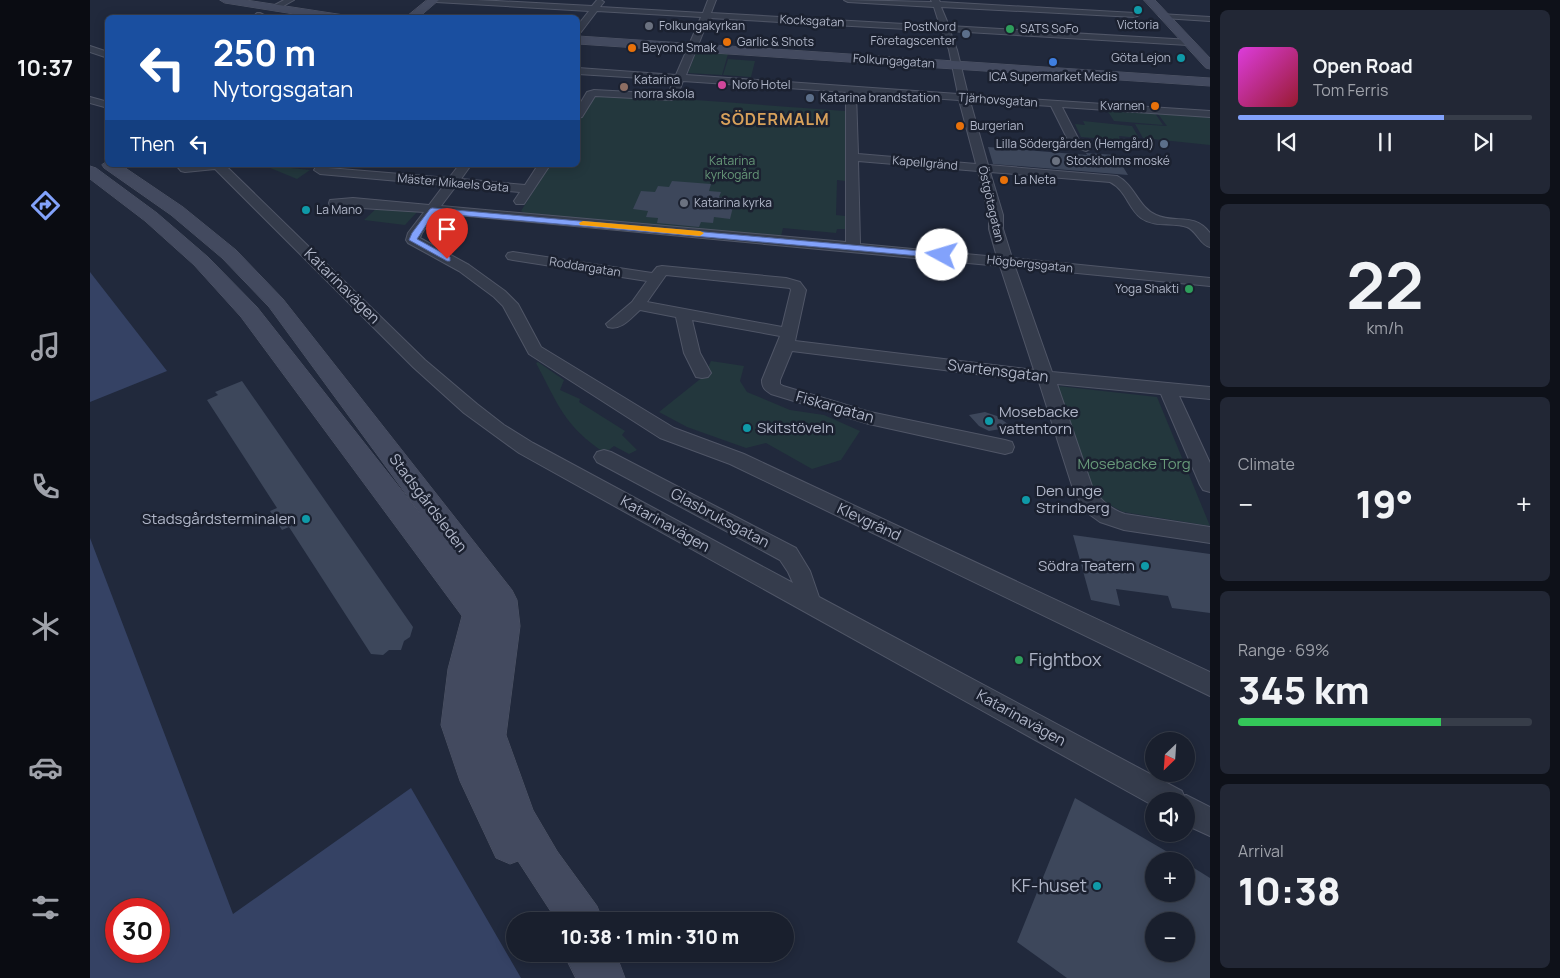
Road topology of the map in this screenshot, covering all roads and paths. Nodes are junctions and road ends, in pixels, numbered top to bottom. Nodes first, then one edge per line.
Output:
1 (290, 0) edge
2 (435, 0) edge
3 (602, 0) edge
4 (712, 0) edge
5 (848, 0) edge
6 (1149, 0) edge
7 (1158, 0) edge
8 (219, 1) edge
9 (935, 2) edge
10 (275, 7) junction
11 (595, 9) junction
12 (303, 15) edge
13 (325, 15) edge
14 (414, 15) edge
15 (706, 15) junction
16 (1135, 15) dead end
17 (1168, 16) junction
18 (1210, 18) edge
19 (580, 28) edge
20 (947, 29) junction
21 (580, 38) edge
22 (1188, 42) junction
23 (693, 46) junction
24 (90, 49) edge
25 (105, 54) edge
26 (1210, 55) edge
27 (956, 63) junction
28 (1210, 65) edge
29 (580, 71) edge
30 (680, 78) junction
31 (1210, 78) edge
32 (1210, 82) edge
33 (851, 89) junction
34 (964, 98) junction
35 (90, 100) edge
36 (105, 104) edge
37 (1055, 104) junction
38 (580, 111) edge
39 (1210, 114) edge
40 (1086, 148) dead end
41 (852, 157) junction
42 (100, 164) edge
43 (184, 167) edge
44 (199, 167) edge
45 (220, 167) edge
46 (463, 167) edge
47 (543, 167) edge
48 (984, 168) junction
49 (320, 170) dead end
50 (451, 182) junction
51 (528, 190) junction
52 (335, 203) dead end
53 (432, 210) junction
54 (510, 217) junction
55 (1210, 243) edge
56 (853, 247) junction
57 (513, 256) dead end
58 (1005, 262) junction
59 (659, 274) junction
60 (1210, 282) edge
61 (795, 285) joint
62 (637, 306) junction
63 (683, 315) junction
64 (614, 324) dead end
65 (787, 339) junction
66 (702, 373) dead end
67 (1046, 377) junction
68 (1166, 388) junction
69 (1210, 393) edge
70 (1005, 447) dead end
71 (604, 457) dead end
72 (1210, 485) edge
73 (1210, 535) edge
74 (809, 602) junction
75 (1210, 684) edge
76 (1156, 792) edge
77 (1195, 814) edge
78 (1210, 822) edge
79 (557, 912) edge
80 (576, 912) edge
81 (592, 962) edge
82 (610, 962) edge
83 (603, 978) edge
84 (621, 978) edge

1 - 10 street
2 - 11 street, Kocksgatan
2 - 14 street
3 - 11 street
4 - 15 street
5 - 9 street
6 - 17 street
7 - 17 street
8 - 10 street
8 - 12 street
9 - 16 street
9 - 20 street, Östgötagatan
10 - 13 street
11 - 15 street, Kocksgatan
11 - 19 street
15 - 20 street, Kocksgatan
15 - 23 street
17 - 18 street
17 - 22 street
17 - 26 street
20 - 22 street, Kocksgatan
20 - 27 street, Östgötagatan
21 - 23 street, Folkungagatan
22 - 28 street
23 - 27 street, Folkungagatan
23 - 30 street
24 - 25 street
27 - 31 street, Folkungagatan
27 - 32 street, Folkungagatan
27 - 34 street, Östgötagatan
29 - 30 street, Tjärhovsgatan
30 - 33 street, Tjärhovsgatan
30 - 38 street
33 - 34 street, Tjärhovsgatan
33 - 41 street
34 - 37 street, Tjärhovsgatan
34 - 48 street, Östgötagatan
35 - 36 street
37 - 39 street, Tjärhovsgatan
37 - 40 street
41 - 48 street, Kapellgränd
41 - 56 street
42 - 79 street, Stadsgårdsleden
42 - 80 street, Stadsgårdsleden
43 - 44 street
45 - 74 street, Katarinavägen
46 - 50 street
47 - 51 street
48 - 55 street, Kapellgränd
48 - 58 street, Östgötagatan
49 - 50 street, Mäster Mikaels Gata
50 - 51 street, Mäster Mikaels Gata
50 - 53 street
51 - 54 street
52 - 53 street, Högbergsgatan
53 - 54 street, Högbergsgatan
53 - 75 street, Klevgränd
54 - 56 street, Högbergsgatan
56 - 58 street, Högbergsgatan
57 - 59 street, Roddargatan
58 - 60 street, Högbergsgatan
58 - 67 street, Östgötagatan
59 - 61 street, Roddargatan
59 - 62 street
61 - 65 street, Fiskargatan
62 - 63 street, Svartensgatan
62 - 64 street
63 - 65 street, Svartensgatan
63 - 66 street
65 - 67 street, Svartensgatan
65 - 70 street, Fiskargatan
67 - 68 street, Svartensgatan
67 - 73 street
68 - 69 street, Svartensgatan
68 - 72 street
71 - 74 street, Glasbruksgatan
74 - 76 street, Katarinavägen
77 - 78 street
81 - 83 street
82 - 84 street

